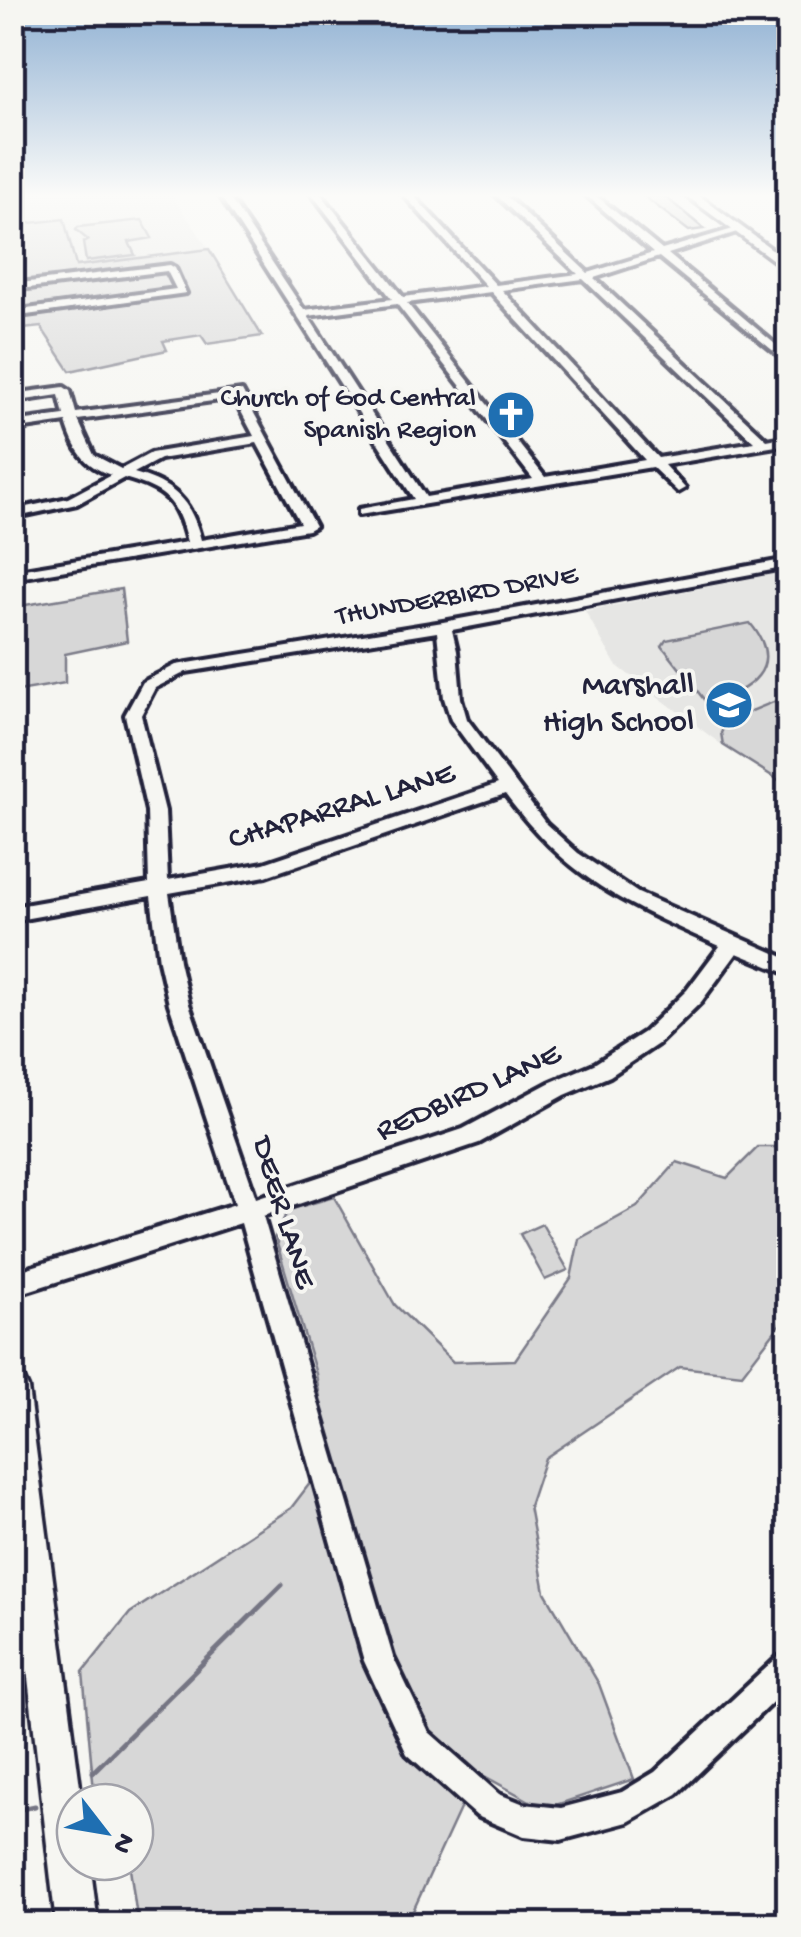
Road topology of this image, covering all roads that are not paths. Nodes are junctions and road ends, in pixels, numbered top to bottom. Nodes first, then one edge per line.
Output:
1 (178, 284) edge
2 (282, 284) edge
3 (385, 284) edge
4 (490, 284) edge
5 (526, 284) edge
6 (593, 284) edge
7 (698, 284) edge
8 (494, 289) junction
9 (398, 301) junction
10 (12, 314) edge
11 (301, 314) junction
12 (788, 360) edge
13 (12, 398) edge
14 (72, 417) junction
15 (12, 426) edge
16 (262, 438) junction
17 (788, 440) edge
18 (764, 444) junction
19 (654, 462) junction
20 (121, 473) junction
21 (542, 482) junction
22 (678, 488) dead end
23 (422, 502) junction
24 (364, 512) dead end
25 (12, 514) edge
26 (196, 545) junction
27 (788, 563) edge
28 (12, 575) edge
29 (443, 627) junction
30 (141, 694) joint
31 (510, 786) junction
32 (159, 886) junction
33 (12, 914) edge
34 (734, 942) junction
35 (788, 966) edge
36 (249, 1210) junction
37 (12, 1285) edge
38 (12, 1388) edge
39 (22, 1542) edge
40 (788, 1667) edge
41 (76, 1924) edge

1 - 10 street
2 - 11 street
3 - 9 street
4 - 8 street
5 - 8 street
6 - 18 street
7 - 12 street
8 - 9 street
8 - 19 street
9 - 11 street
9 - 21 street
11 - 23 street
13 - 14 street
14 - 15 street
14 - 16 street
14 - 20 street
16 - 20 street
16 - 26 street
17 - 18 street
18 - 19 street
19 - 21 street
19 - 22 street
20 - 25 street
20 - 26 street
21 - 23 street
23 - 24 street
26 - 28 street
27 - 29 street, THUNDERBIRD DRIVE
29 - 30 street, THUNDERBIRD DRIVE
29 - 31 street
30 - 32 street, DEER LANE
31 - 32 street, CHAPARRAL LANE
31 - 34 street
32 - 33 street, CHAPARRAL LANE
32 - 36 street, DEER LANE
34 - 35 street
34 - 36 street, REDBIRD LANE
36 - 37 street, REDBIRD LANE
36 - 40 street, DEER LANE
38 - 39 main road
39 - 41 main road

